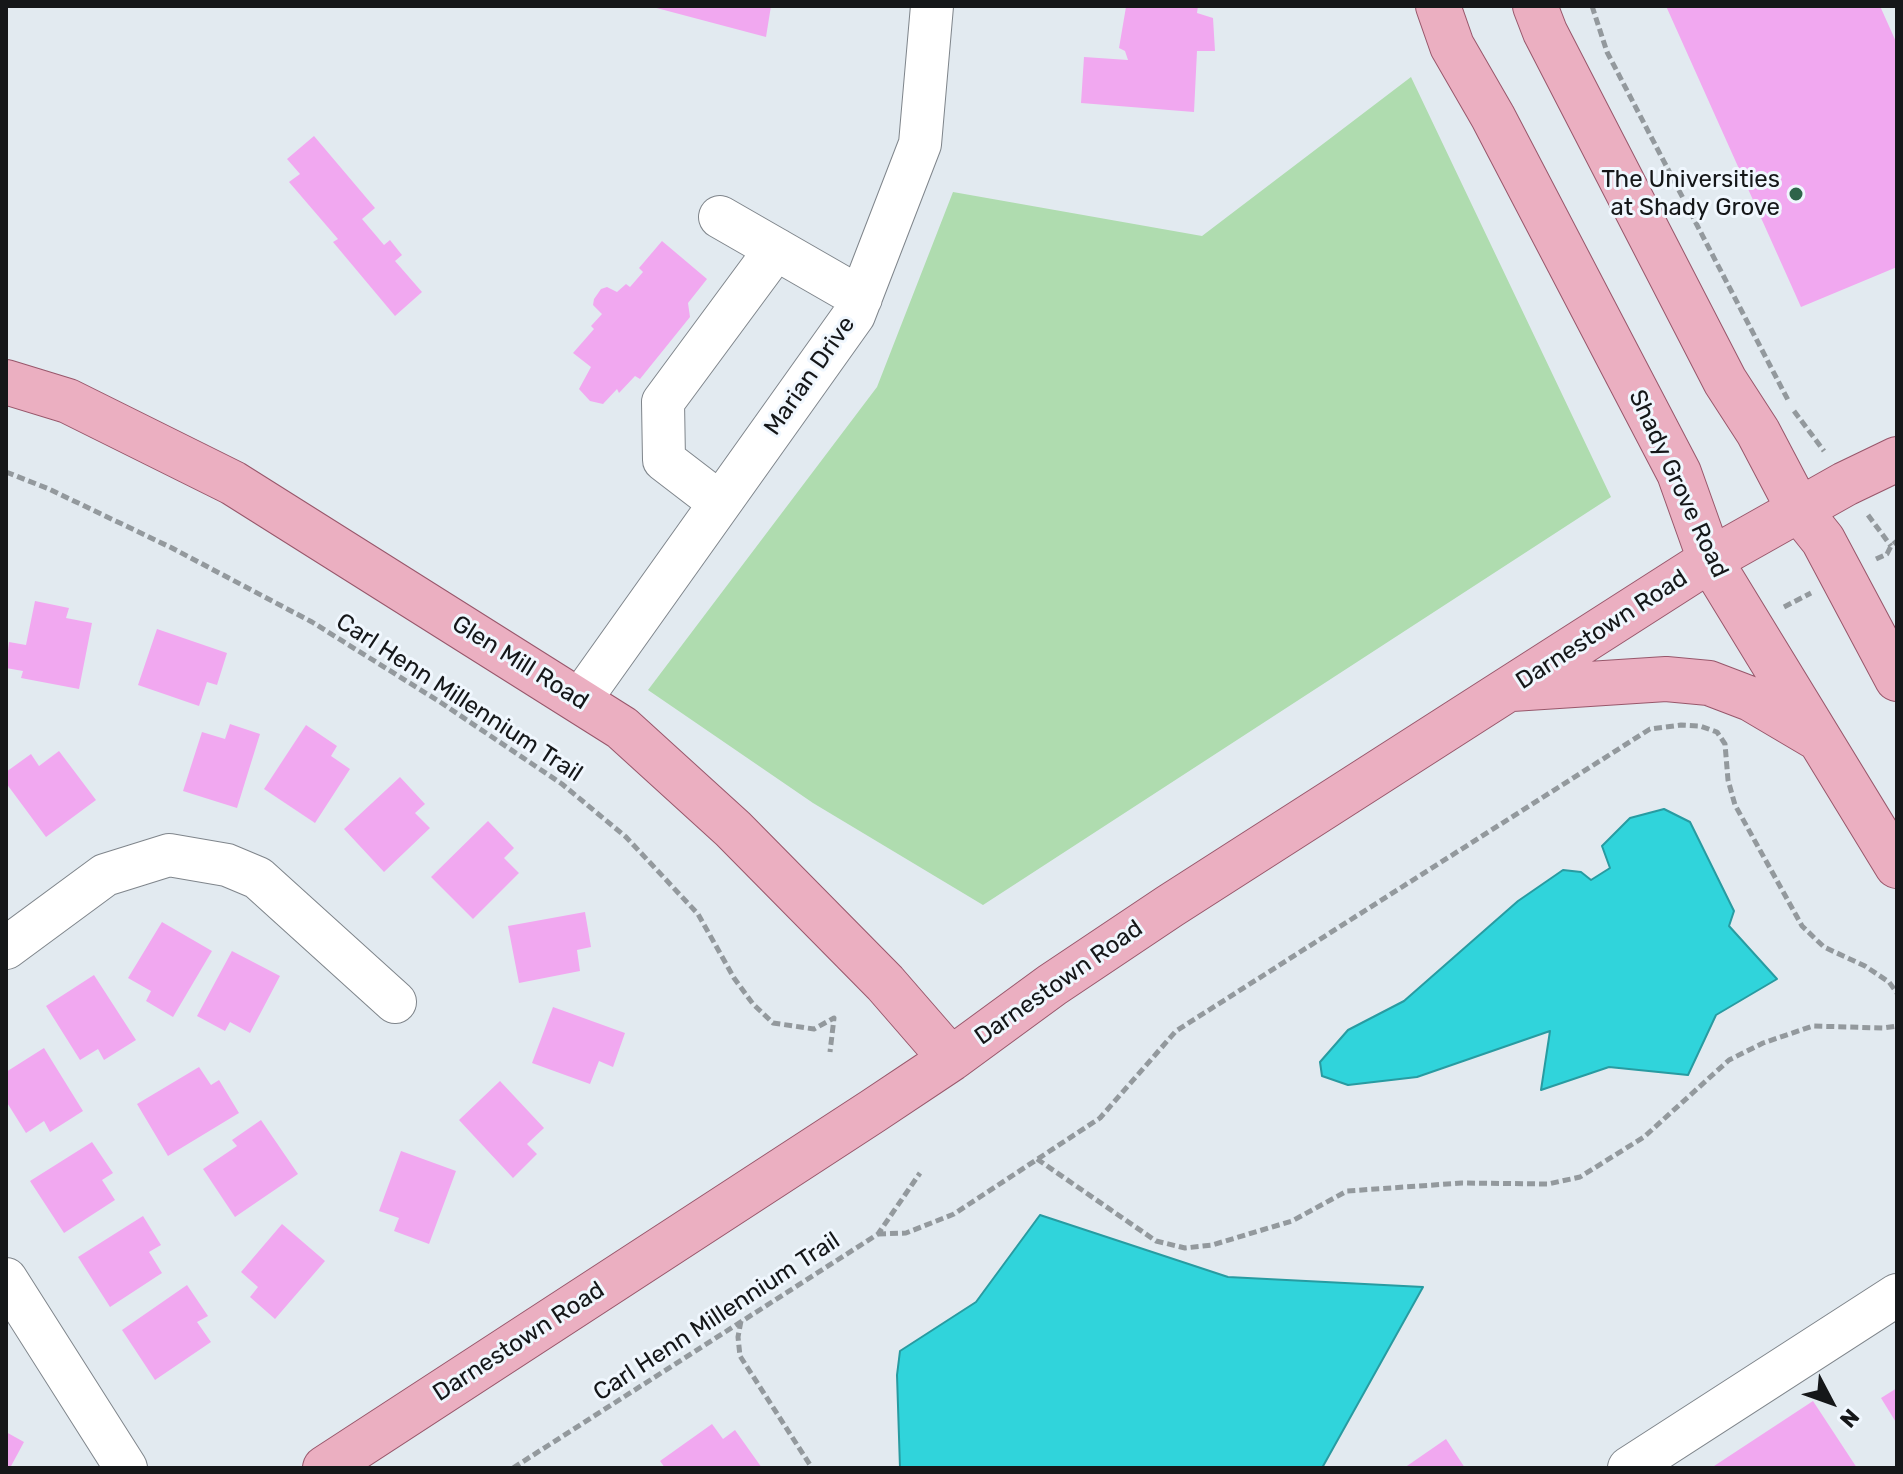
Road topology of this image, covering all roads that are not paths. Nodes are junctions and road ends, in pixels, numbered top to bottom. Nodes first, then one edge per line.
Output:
1 (932, 6) edge
2 (1438, 6) edge
3 (1535, 6) edge
4 (720, 217) dead end
5 (776, 249) junction
6 (861, 298) junction
7 (6, 382) edge
8 (1897, 459) edge
9 (720, 503) junction
10 (1799, 510) junction
11 (1710, 560) junction
12 (1897, 679) edge
13 (1508, 690) junction
14 (580, 700) junction
15 (1822, 741) junction
16 (1897, 866) edge
17 (6, 948) edge
18 (395, 1002) dead end
19 (951, 1059) junction
20 (6, 1279) edge
21 (1897, 1295) edge
22 (126, 1468) edge
23 (325, 1468) edge
24 (1629, 1468) edge

1 - 6 street, Marian Drive
2 - 11 main road, Shady Grove Road
3 - 10 main road
4 - 5 street
5 - 6 street
5 - 9 street
6 - 9 street, Marian Drive
7 - 14 main road, Glen Mill Road
8 - 10 main road, Darnestown Road
9 - 14 street, Marian Drive
10 - 11 main road, Darnestown Road
10 - 12 main road
11 - 13 main road, Darnestown Road
11 - 15 main road, Shady Grove Road
13 - 15 main road
13 - 19 main road, Darnestown Road
14 - 19 main road, Glen Mill Road
15 - 16 main road, Shady Grove Road
17 - 18 street
19 - 23 main road, Darnestown Road
20 - 22 street
21 - 24 street

